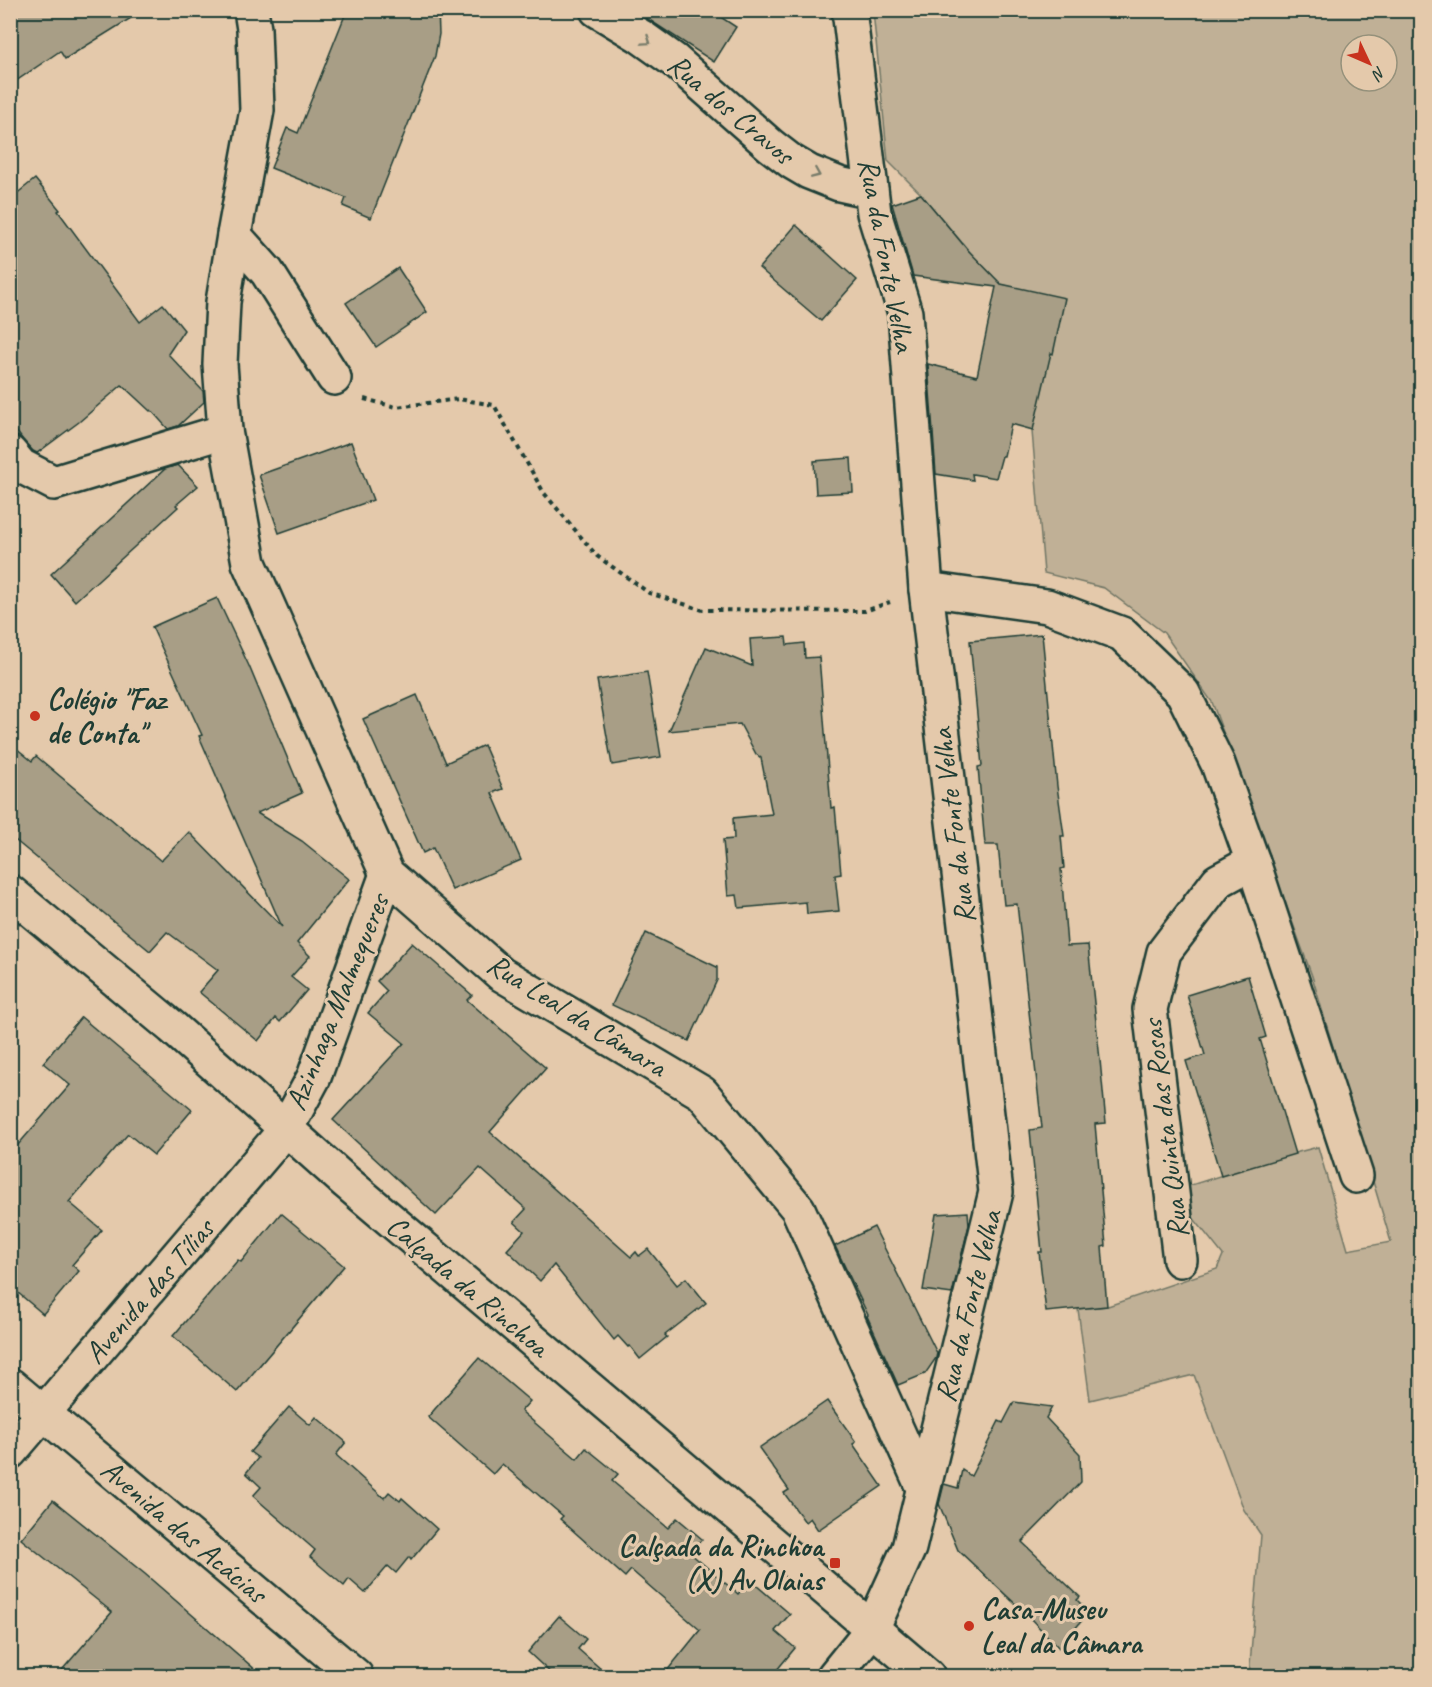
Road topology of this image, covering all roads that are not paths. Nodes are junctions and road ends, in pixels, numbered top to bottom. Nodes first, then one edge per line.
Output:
1 (251, 10) edge
2 (597, 10) edge
3 (849, 10) edge
4 (871, 191) junction
5 (234, 235) junction
6 (334, 378) road end
7 (225, 431) junction
8 (10, 453) edge
9 (926, 590) junction
10 (1253, 862) junction
11 (387, 874) junction
12 (10, 892) edge
13 (286, 1129) junction
14 (1356, 1176) dead end
15 (1180, 1260) dead end
16 (10, 1385) edge
17 (44, 1413) junction
18 (10, 1452) edge
19 (923, 1488) junction
20 (872, 1629) junction
21 (356, 1677) edge
22 (834, 1677) edge
23 (928, 1677) edge

1 - 5 street, Rua Leal da Câmara
2 -> 4 street, Rua dos Cravos
3 - 4 street, Rua da Fonte Velha
4 - 9 street, Rua da Fonte Velha
5 - 6 street
5 - 7 street, Rua Leal da Câmara
7 - 8 street
7 - 11 street, Rua Leal da Câmara
9 - 10 street
9 - 19 street, Rua da Fonte Velha
10 - 14 street
10 - 15 street, Rua Quinta das Rosas
11 - 13 street, Azinhaga Malmequeres
11 - 19 street, Rua Leal da Câmara
12 - 13 street, Calçada da Rinchoa
13 - 17 street, Avenida das Tílias
13 - 20 street, Calçada da Rinchoa
16 - 17 street, Avenida das Acácias
17 - 18 street, Avenida das Tílias
17 - 21 street, Avenida das Acácias
19 - 20 street, Rua da Fonte Velha
20 - 22 street, Rua da Fonte Velha
20 - 23 street, Calçada da Rinchoa

